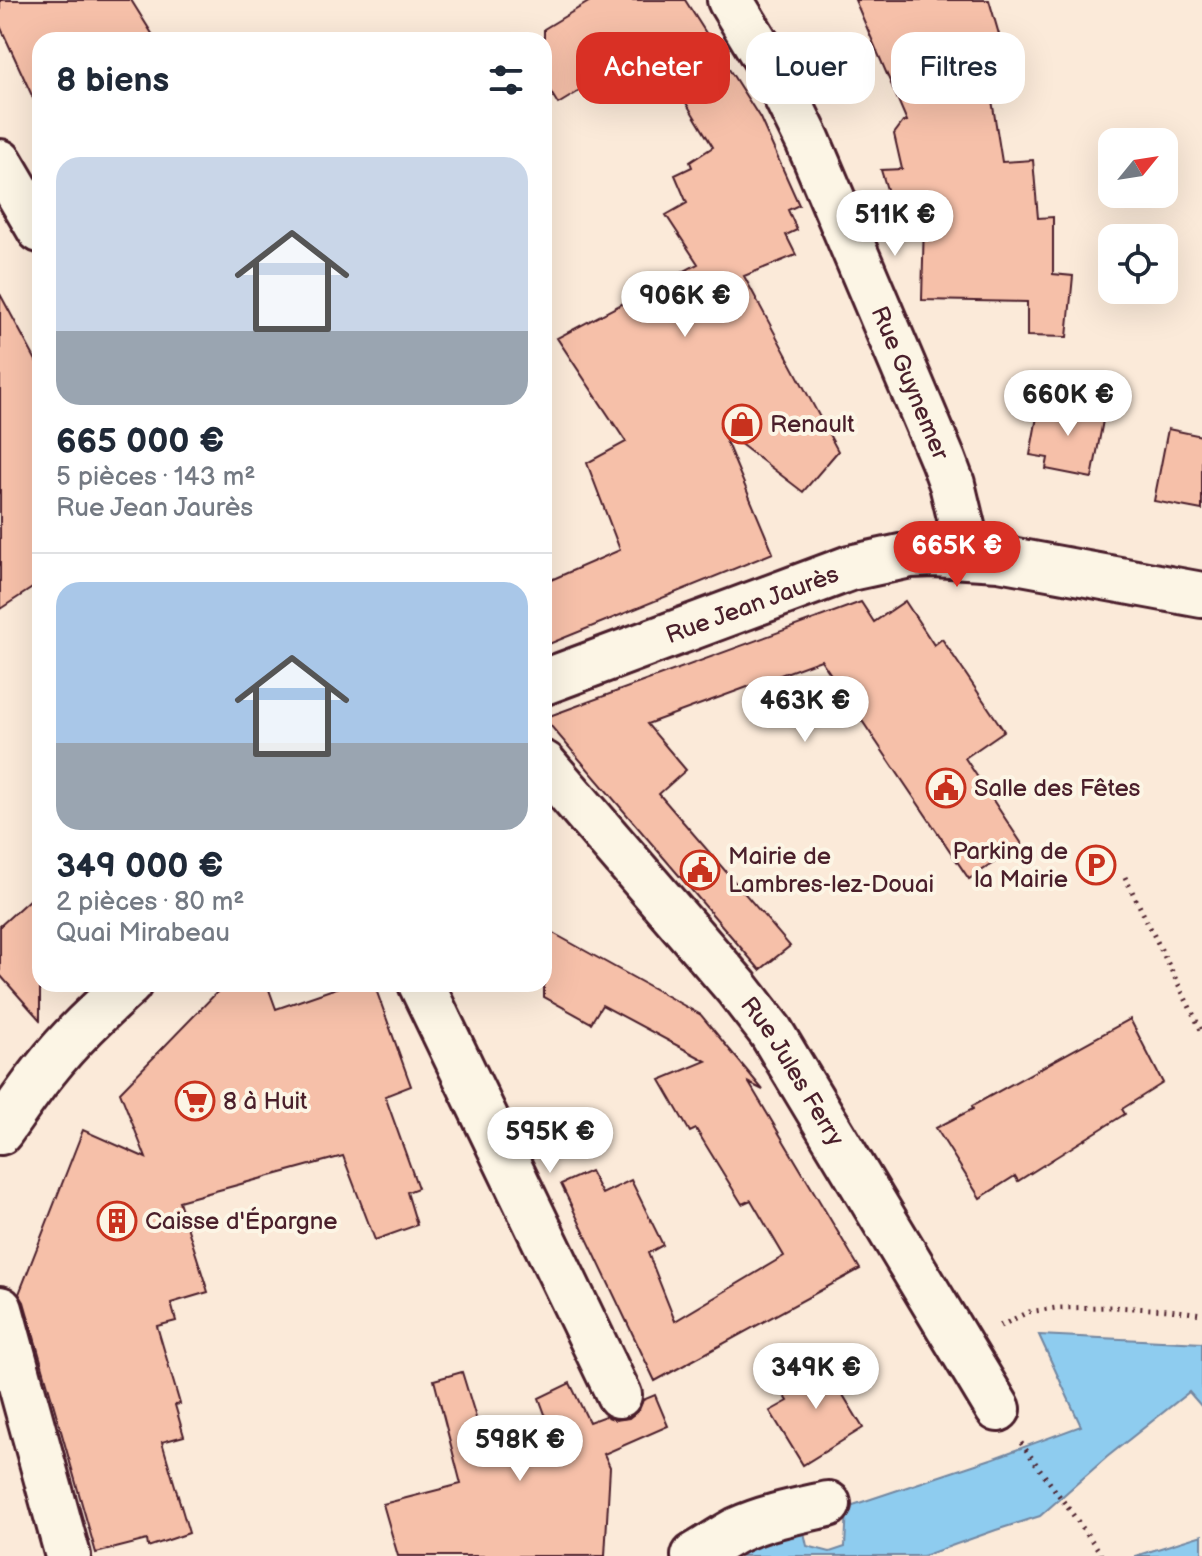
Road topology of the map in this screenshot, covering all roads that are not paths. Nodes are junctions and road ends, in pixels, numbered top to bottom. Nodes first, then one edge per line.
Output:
1 (730, 0) edge
2 (0, 162) edge
3 (23, 224) edge
4 (969, 555) junction
5 (1202, 595) edge
6 (552, 679) edge
7 (552, 773) edge
8 (120, 992) edge
9 (425, 992) edge
10 (0, 1132) edge
11 (0, 1309) edge
12 (619, 1395) dead end
13 (1009, 1426) road end
14 (828, 1504) dead end
15 (68, 1556) edge
16 (694, 1556) edge

1 - 4 street, Rue Guynemer
2 - 3 street
4 - 5 street, Rue Jean Jaurès
4 - 6 street, Rue Jean Jaurès
7 - 13 street, Rue Jules Ferry
8 - 10 street
9 - 12 street
11 - 15 street
14 - 16 street

